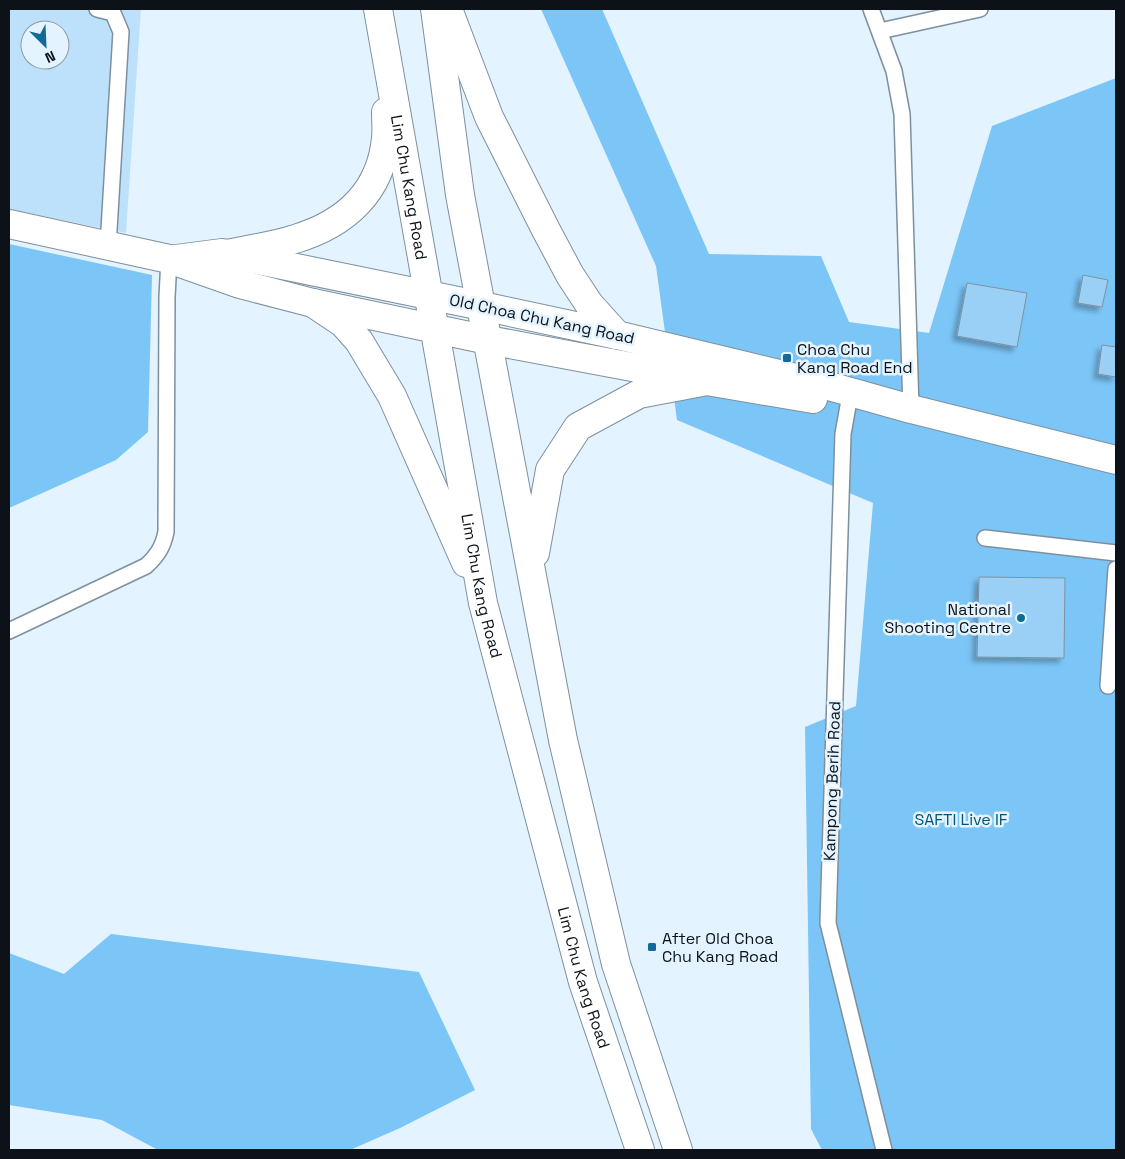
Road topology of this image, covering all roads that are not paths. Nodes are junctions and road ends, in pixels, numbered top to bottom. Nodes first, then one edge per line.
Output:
1 (97, 9) edge
2 (378, 9) edge
3 (436, 9) edge
4 (448, 9) edge
5 (871, 9) edge
6 (980, 9) edge
7 (880, 31) junction
8 (384, 39) junction
9 (9, 224) edge
10 (108, 246) junction
11 (228, 254) junction
12 (169, 259) junction
13 (429, 294) junction
14 (313, 303) junction
15 (482, 306) junction
16 (435, 328) junction
17 (616, 335) junction
18 (488, 340) junction
19 (707, 382) junction
20 (848, 406) junction
21 (911, 409) junction
22 (1116, 460) edge
23 (985, 538) dead end
24 (1116, 553) edge
25 (1116, 569) edge
26 (532, 571) junction
27 (1115, 590) edge
28 (483, 603) junction
29 (9, 630) edge
30 (1108, 686) dead end
31 (640, 1150) edge
32 (678, 1150) edge
33 (884, 1150) edge

1 - 10 lane
2 - 8 main road, Lim Chu Kang Road
3 - 15 main road, Lim Chu Kang Road
4 - 17 main road
5 - 7 lane
6 - 7 lane
7 - 21 lane
8 - 11 main road
8 - 13 main road, Lim Chu Kang Road
9 - 10 main road, Old Choa Chu Kang Road
10 - 12 main road, Old Choa Chu Kang Road
11 - 12 main road, Old Choa Chu Kang Road
11 - 13 main road, Old Choa Chu Kang Road
12 - 14 main road, Old Choa Chu Kang Road
12 - 29 lane
13 - 15 main road, Old Choa Chu Kang Road
13 - 16 main road, Lim Chu Kang Road
14 - 16 main road, Old Choa Chu Kang Road
14 - 28 main road
15 - 17 main road, Old Choa Chu Kang Road
15 - 18 main road, Lim Chu Kang Road
16 - 18 main road, Old Choa Chu Kang Road
16 - 28 main road, Lim Chu Kang Road
17 - 21 main road, Old Choa Chu Kang Road
18 - 19 main road, Old Choa Chu Kang Road
18 - 26 main road, Lim Chu Kang Road
19 - 20 main road, Old Choa Chu Kang Road
19 - 26 main road
20 - 21 main road, Old Choa Chu Kang Road
20 - 33 lane, Kampong Berih Road
21 - 22 main road, Old Choa Chu Kang Road
23 - 24 lane
25 - 27 lane
26 - 32 main road, Lim Chu Kang Road
27 - 30 lane
28 - 31 main road, Lim Chu Kang Road

